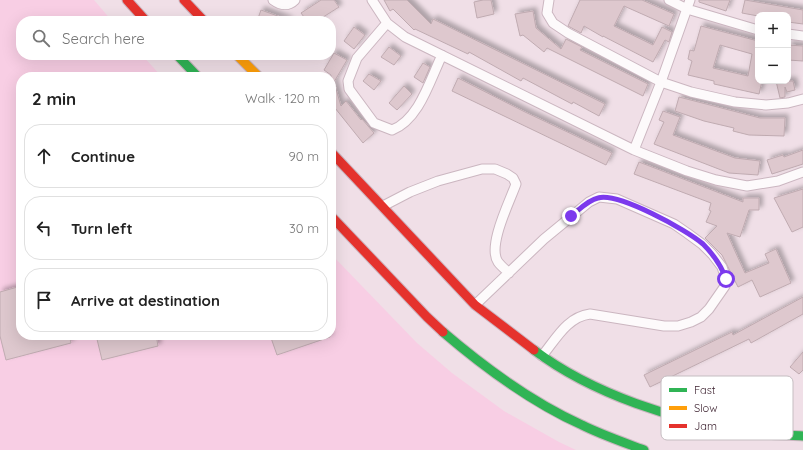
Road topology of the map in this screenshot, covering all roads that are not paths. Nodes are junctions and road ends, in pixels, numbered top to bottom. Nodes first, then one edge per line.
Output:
1 (128, 0) edge
2 (184, 0) edge
3 (273, 0) edge
4 (295, 0) edge
5 (372, 0) edge
6 (549, 0) edge
7 (669, 0) edge
8 (690, 0) edge
9 (687, 9) junction
10 (142, 16) edge
11 (199, 16) edge
12 (387, 24) junction
13 (755, 29) edge
14 (791, 34) edge
15 (803, 36) edge
16 (442, 55) junction
17 (182, 60) edge
18 (242, 60) edge
19 (193, 72) edge
20 (254, 72) edge
21 (661, 82) junction
22 (803, 99) edge
23 (634, 150) junction
24 (336, 157) edge
25 (803, 172) edge
26 (383, 206) junction
27 (336, 221) edge
28 (510, 273) junction
29 (475, 305) junction
30 (542, 356) junction
31 (661, 412) edge
32 (793, 435) edge
33 (803, 436) edge
34 (644, 450) edge

1 - 10 main road
2 - 11 main road
3 - 4 street
5 - 12 street
6 - 21 street
7 - 9 street
8 - 9 street
9 - 13 street
9 - 21 street
12 - 16 street
12 - 16 street
14 - 15 street
16 - 23 street
17 - 19 main road
18 - 20 main road
21 - 22 street
21 - 23 street
23 - 25 street
24 - 26 main road
26 - 28 street
26 - 29 main road
27 - 34 main road
28 - 29 street
28 - 30 street
29 - 30 main road
30 - 31 main road
32 - 33 main road

